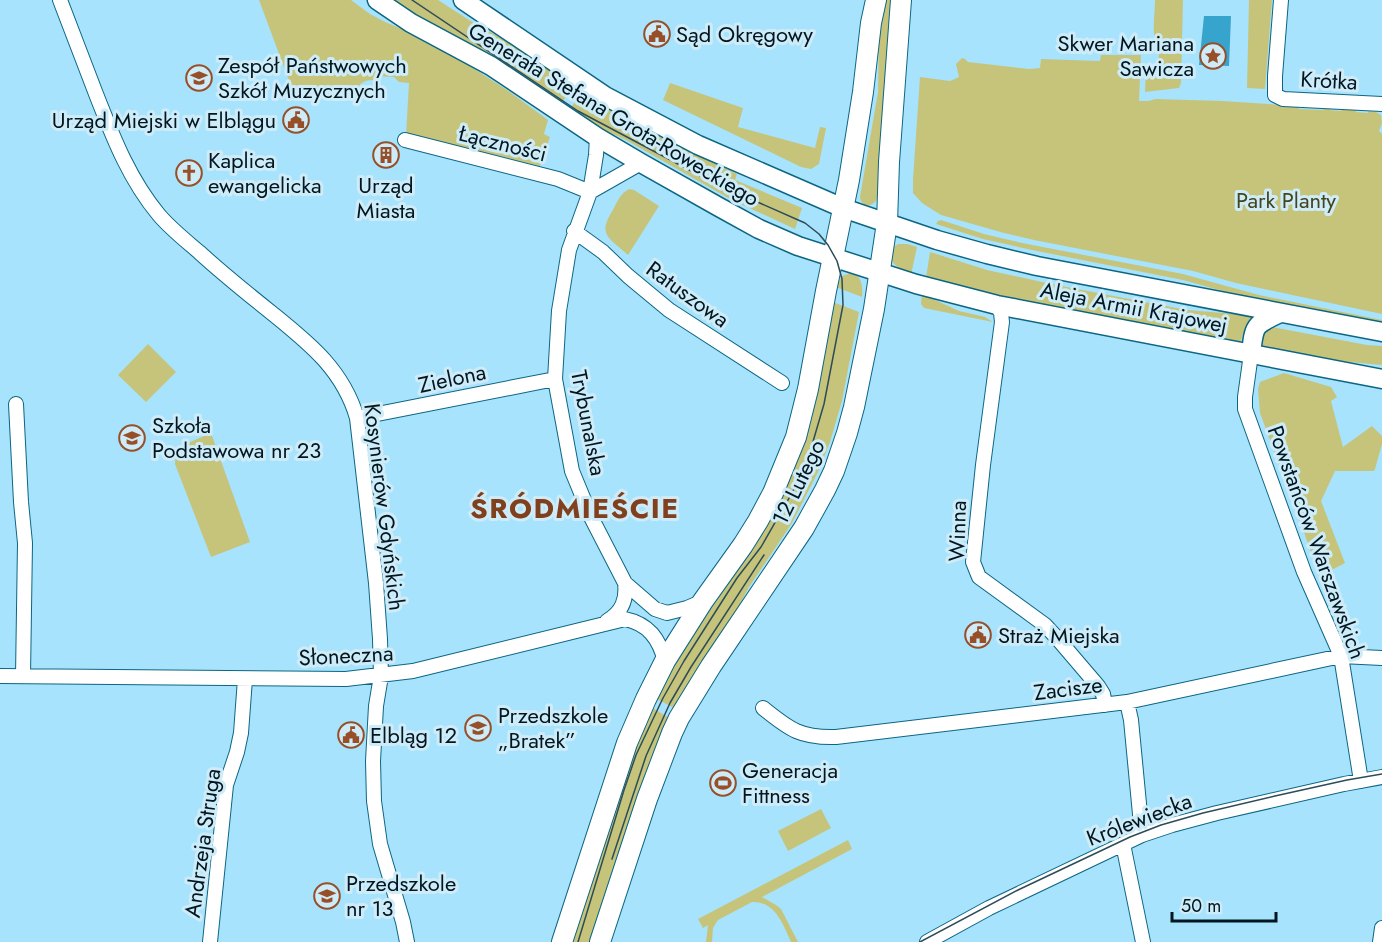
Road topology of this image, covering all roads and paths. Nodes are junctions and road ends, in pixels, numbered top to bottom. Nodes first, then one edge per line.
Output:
1 (60, 0) edge
2 (377, 0) edge
3 (463, 0) edge
4 (876, 0) edge
5 (901, 0) edge
6 (1281, 0) edge
7 (1382, 104) edge
8 (597, 137) junction
9 (405, 140) dead end
10 (641, 163) junction
11 (590, 192) junction
12 (843, 208) junction
13 (887, 223) junction
14 (574, 231) junction
15 (832, 257) junction
16 (879, 272) junction
17 (997, 305) junction
18 (1280, 313) junction
19 (1382, 332) edge
20 (1251, 354) junction
21 (555, 379) junction
22 (1382, 379) edge
23 (782, 383) dead end
24 (16, 404) dead end
25 (357, 418) junction
26 (625, 583) junction
27 (703, 601) junction
28 (604, 624) junction
29 (1341, 656) junction
30 (1382, 658) edge
31 (665, 661) junction
32 (0, 676) edge
33 (23, 676) junction
34 (381, 676) junction
35 (245, 679) junction
36 (1127, 702) junction
37 (1105, 705) junction
38 (764, 708) dead end
39 (1382, 777) edge
40 (1361, 781) junction
41 (1142, 835) junction
42 (1123, 844) junction
43 (1382, 928) edge
44 (210, 942) edge
45 (407, 942) edge
46 (562, 942) edge
47 (600, 942) edge
48 (927, 942) edge
49 (1143, 942) edge
50 (1380, 942) edge

1 - 25 street, Kosynierów Gdyńskich
2 - 8 street, Generała Stefana Grota-Roweckiego
3 - 12 street, Generała Stefana Grota-Roweckiego
4 - 12 main road, 12 Lutego
5 - 13 main road, 12 Lutego
6 - 7 street, Krótka
8 - 10 street, Generała Stefana Grota-Roweckiego
8 - 11 street, Trybunalska
9 - 11 street, Łączności
10 - 11 street
10 - 15 street, Generała Stefana Grota-Roweckiego
11 - 14 street, Trybunalska
12 - 13 street, Generała Stefana Grota-Roweckiego
12 - 15 main road, 12 Lutego
13 - 16 main road, 12 Lutego
13 - 18 street, Aleja Armii Krajowej
14 - 21 street, Trybunalska
14 - 23 street, Ratuszowa
15 - 16 street, Generała Stefana Grota-Roweckiego
15 - 27 main road, 12 Lutego
16 - 17 street, Aleja Armii Krajowej
16 - 47 main road, 12 Lutego
17 - 20 street, Aleja Armii Krajowej
17 - 37 street, Winna
18 - 19 street, Aleja Armii Krajowej
18 - 20 street
20 - 22 street, Aleja Armii Krajowej
20 - 29 street, Powstańców Warszawskich
21 - 25 street, Zielona
21 - 26 street, Trybunalska
24 - 33 street
25 - 34 street, Kosynierów Gdyńskich
26 - 27 street
26 - 28 street
27 - 31 main road, 12 Lutego
28 - 31 street, Słoneczna
28 - 34 street, Słoneczna
29 - 30 street, Zacisze
29 - 36 street, Zacisze
29 - 40 street, Powstańców Warszawskich
31 - 46 main road, 12 Lutego
32 - 33 street, Słoneczna
33 - 35 street, Słoneczna
34 - 35 street, Słoneczna
34 - 45 street, Kosynierów Gdyńskich
35 - 44 street, Andrzeja Struga
36 - 37 street, Zacisze
36 - 41 street
37 - 38 street, Zacisze
39 - 40 street, Królewiecka
40 - 41 street, Królewiecka
41 - 42 street, Królewiecka
42 - 48 street, Królewiecka
42 - 49 street
43 - 50 street

